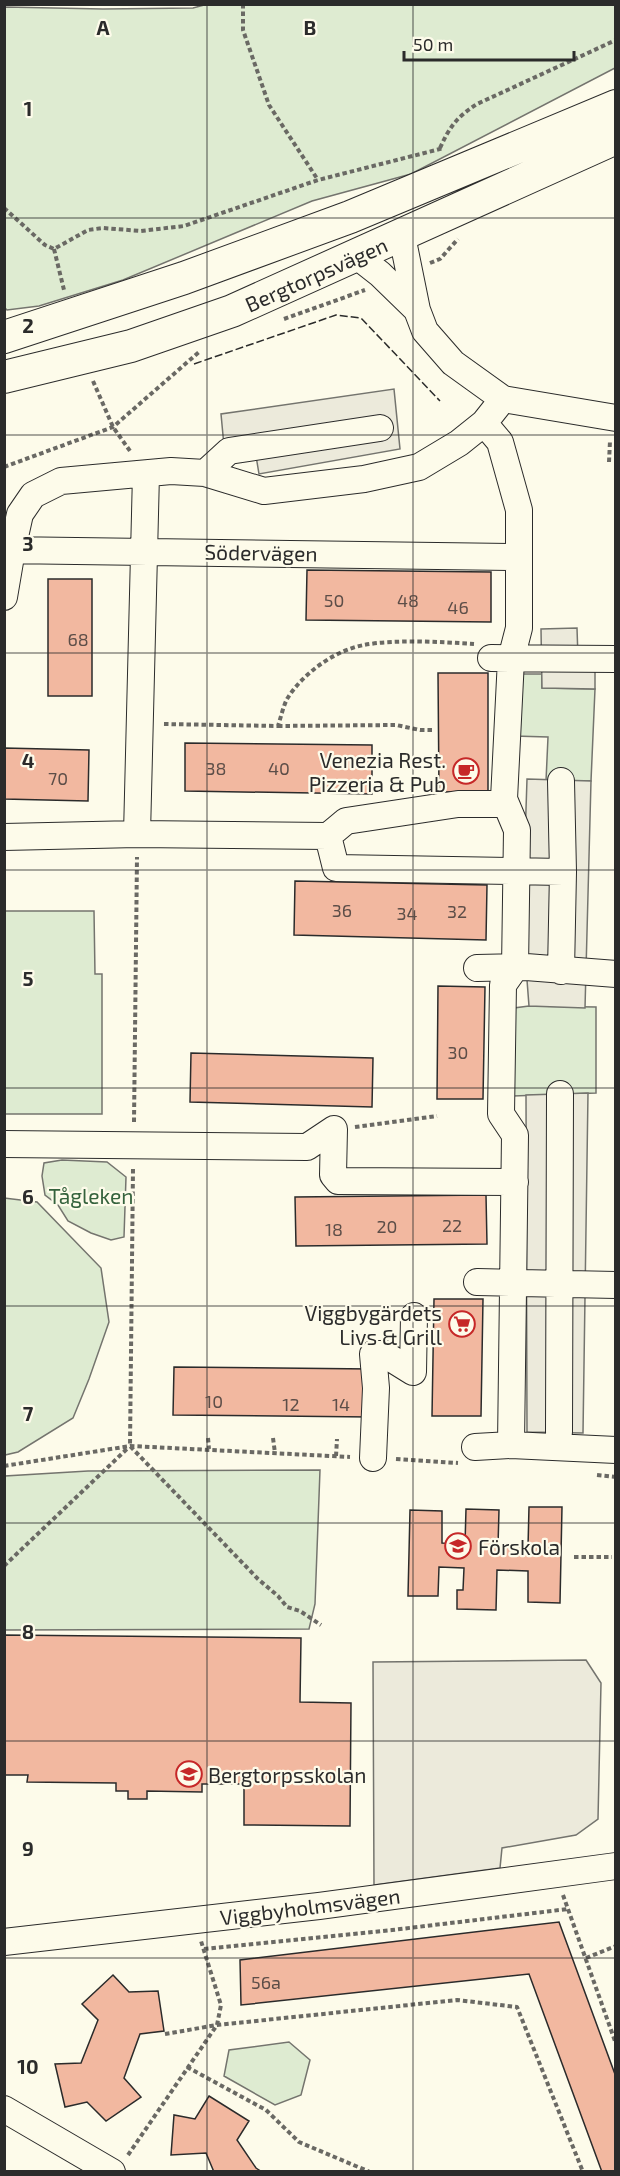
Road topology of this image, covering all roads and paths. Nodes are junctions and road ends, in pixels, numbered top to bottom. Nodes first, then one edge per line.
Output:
1 (243, 4) edge
2 (615, 40) edge
3 (615, 106) edge
4 (615, 138) edge
5 (440, 148) junction
6 (447, 148) dead end
7 (318, 180) junction
8 (4, 208) edge
9 (464, 233) dead end
10 (402, 236) junction
11 (54, 249) junction
12 (357, 256) junction
13 (398, 276) junction
14 (66, 299) dead end
15 (281, 320) dead end
16 (12, 330) edge
17 (205, 347) dead end
18 (90, 372) dead end
19 (4, 377) edge
20 (503, 399) junction
21 (615, 418) edge
22 (484, 423) junction
23 (113, 427) junction
24 (380, 428) dead end
25 (4, 467) edge
26 (205, 473) junction
27 (146, 474) junction
28 (8, 550) edge
29 (144, 550) junction
30 (518, 557) junction
31 (4, 597) edge
32 (501, 658) junction
33 (615, 659) edge
34 (141, 723) junction
35 (278, 726) junction
36 (432, 730) dead end
37 (561, 781) dead end
38 (506, 804) junction
39 (137, 834) junction
40 (328, 836) junction
41 (4, 837) edge
42 (516, 870) junction
43 (563, 872) junction
44 (477, 968) dead end
45 (515, 968) junction
46 (561, 971) junction
47 (615, 974) edge
48 (560, 1094) dead end
49 (437, 1116) dead end
50 (334, 1129) junction
51 (4, 1144) edge
52 (134, 1145) junction
53 (515, 1182) junction
54 (477, 1282) dead end
55 (513, 1284) junction
56 (559, 1285) junction
57 (615, 1285) edge
58 (414, 1316) dead end
59 (559, 1432) dead end
60 (208, 1438) dead end
61 (273, 1438) dead end
62 (337, 1439) dead end
63 (511, 1445) junction
64 (130, 1446) junction
65 (475, 1447) dead end
66 (199, 1449) dead end
67 (209, 1449) dead end
68 (615, 1450) edge
69 (275, 1453) dead end
70 (336, 1456) dead end
71 (373, 1458) dead end
72 (4, 1467) edge
73 (574, 1557) dead end
74 (612, 1557) dead end
75 (4, 1566) edge
76 (321, 1625) dead end
77 (615, 1866) edge
78 (556, 1874) junction
79 (568, 1909) junction
80 (193, 1921) junction
81 (4, 1942) edge
82 (615, 1946) edge
83 (204, 1949) junction
84 (586, 1958) junction
85 (217, 2025) junction
86 (165, 2034) dead end
87 (615, 2044) edge
88 (187, 2067) junction
89 (4, 2109) edge
90 (117, 2167) edge
91 (370, 2172) edge
92 (583, 2172) edge

1 - 7 path
2 - 5 path
3 - 16 main road, Bergtorpsvägen
4 - 10 main road, Bergtorpsvägen
5 - 6 path
5 - 7 path
7 - 11 path
8 - 11 path
9 - 13 path
10 - 12 main road, Bergtorpsvägen
10 - 13 street
11 - 14 path
12 - 13 street
12 - 19 main road, Bergtorpsvägen
13 - 15 path
13 - 20 street
17 - 23 path
18 - 23 path
20 - 21 street
20 - 22 street
22 - 26 street
22 - 30 street
23 - 25 path
23 - 27 path
24 - 26 street
26 - 27 street
27 - 28 street
27 - 29 street
28 - 29 street, Södervägen
28 - 31 street
29 - 30 street, Södervägen
29 - 34 street
30 - 32 street
32 - 33 street
32 - 35 path
32 - 38 street
34 - 35 path
34 - 39 street
35 - 36 path
37 - 43 street
38 - 40 street
38 - 42 street
39 - 40 street
39 - 41 street
39 - 52 path
40 - 42 street
42 - 43 street
42 - 45 street
43 - 46 street
44 - 45 street
45 - 46 street
45 - 53 street
46 - 47 street
48 - 56 street
49 - 50 path
50 - 52 street
50 - 53 street
51 - 52 street
52 - 64 path
53 - 55 street
54 - 55 street
55 - 56 street
55 - 63 street
56 - 57 street
56 - 59 street
58 - 71 street
60 - 67 path
61 - 69 path
62 - 70 path
63 - 65 street
63 - 68 street
64 - 66 path
64 - 72 path
64 - 75 path
64 - 76 path
73 - 74 path
77 - 78 street, Viggbyholmsvägen
78 - 79 path
78 - 80 street, Viggbyholmsvägen
79 - 83 path
79 - 84 path
80 - 81 street, Viggbyholmsvägen
80 - 83 path
82 - 84 path
83 - 85 path
84 - 87 path
85 - 86 path
85 - 88 path
85 - 92 path
88 - 90 path
88 - 91 path
89 - 90 street

